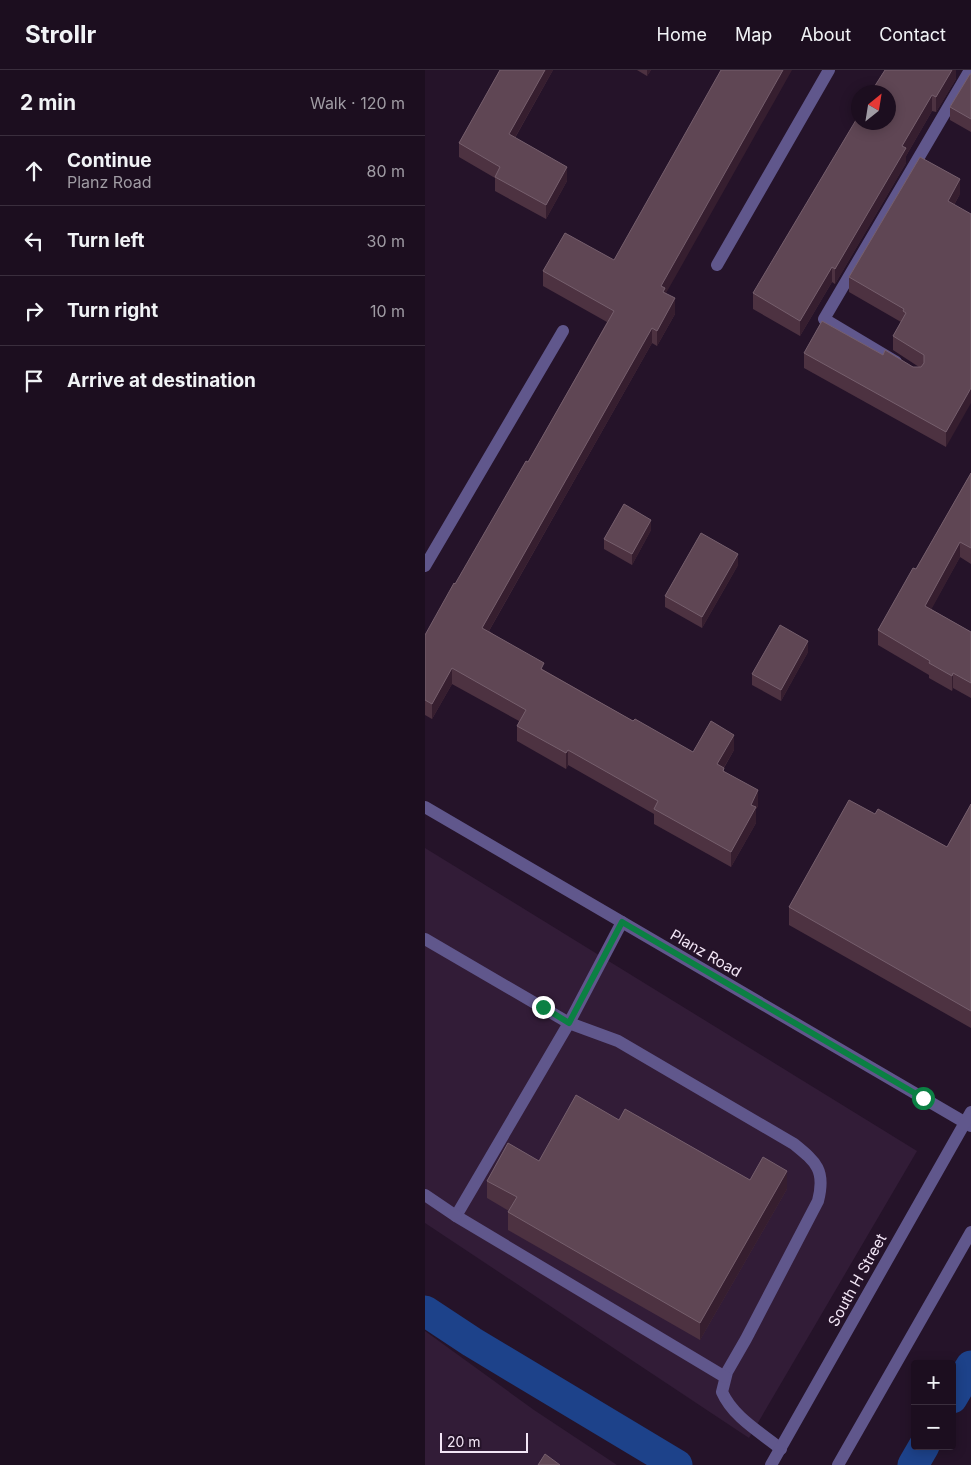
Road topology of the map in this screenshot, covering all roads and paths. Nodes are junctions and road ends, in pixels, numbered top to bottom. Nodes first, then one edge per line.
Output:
1 (829, 70) edge
2 (970, 70) edge
3 (717, 265) dead end
4 (563, 331) dead end
5 (908, 369) edge
6 (425, 566) edge
7 (425, 808) edge
8 (622, 922) junction
9 (425, 939) edge
10 (569, 1023) junction
11 (969, 1120) edge
12 (425, 1195) edge
13 (456, 1216) junction
14 (971, 1232) edge
15 (725, 1377) junction
16 (781, 1449) junction
17 (771, 1465) edge
18 (838, 1465) edge

1 - 3 street
2 - 5 street
4 - 6 street
7 - 8 street, Planz Road
8 - 10 street
8 - 11 street, Planz Road
9 - 10 street
10 - 13 street
10 - 15 street
11 - 16 street, South H Street
12 - 13 street
13 - 15 street
14 - 18 street
15 - 16 street
16 - 17 street, South H Street

